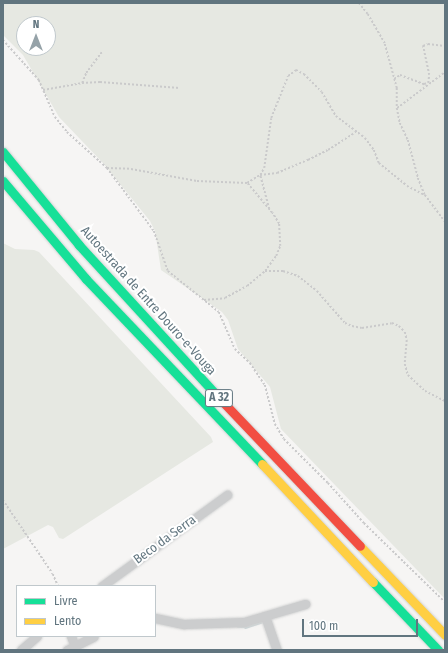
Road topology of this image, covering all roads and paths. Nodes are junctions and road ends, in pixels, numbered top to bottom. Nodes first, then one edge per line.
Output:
1 (359, 3) edge
2 (3, 40) edge
3 (445, 46) edge
4 (102, 52) dead end
5 (445, 72) edge
6 (394, 79) junction
7 (82, 83) junction
8 (428, 83) junction
9 (180, 88) dead end
10 (43, 90) junction
11 (397, 108) junction
12 (356, 132) junction
13 (3, 152) edge
14 (107, 168) junction
15 (260, 174) junction
16 (3, 181) edge
17 (247, 183) junction
18 (425, 195) junction
19 (270, 210) junction
20 (445, 222) edge
21 (265, 271) junction
22 (204, 300) junction
23 (445, 401) edge
24 (227, 495) dead end
25 (3, 500) edge
26 (58, 585) edge
27 (103, 585) edge
28 (445, 602) edge
29 (305, 604) dead end
30 (265, 616) junction
31 (156, 618) edge
32 (445, 636) edge
33 (36, 637) edge
34 (71, 637) edge
35 (92, 637) edge
36 (71, 648) edge
37 (21, 650) edge
38 (278, 650) edge
39 (438, 650) edge

1 - 6 path
2 - 10 path
3 - 8 path
4 - 7 path
5 - 8 path
6 - 8 path
6 - 11 path
7 - 9 path
7 - 10 path
8 - 11 path
10 - 14 path
11 - 18 path
12 - 15 path
12 - 15 path
12 - 18 path
13 - 32 highway, Autoestrada de Entre Douro-e-Vouga / A 32
14 - 17 path
14 - 22 path
15 - 17 path
15 - 19 path
16 - 39 highway, A 32
17 - 19 path
18 - 20 path
19 - 21 path
21 - 22 path
21 - 23 path
22 - 28 path
24 - 27 street, Beco da Serra
25 - 26 path
29 - 30 street
30 - 31 street
30 - 38 street
33 - 37 street
34 - 36 street
35 - 36 street

